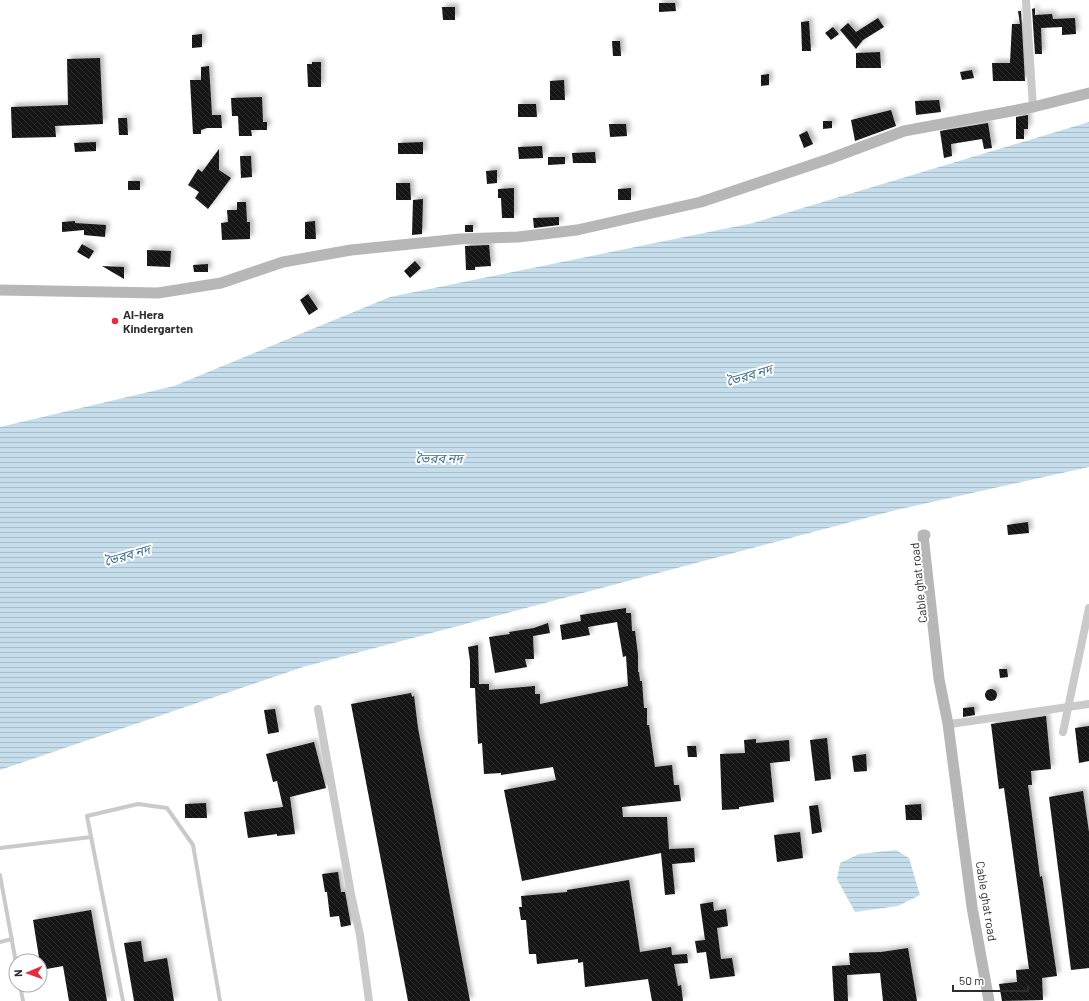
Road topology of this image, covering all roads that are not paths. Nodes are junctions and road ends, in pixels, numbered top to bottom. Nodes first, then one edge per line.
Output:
1 (1026, 0) edge
2 (1089, 93) edge
3 (1033, 107) junction
4 (0, 290) edge
5 (1089, 608) edge
6 (1089, 704) edge
7 (1069, 707) junction
8 (318, 709) dead end
9 (950, 724) junction
10 (1064, 732) dead end
11 (91, 837) junction
12 (0, 848) edge
13 (0, 874) edge
14 (12, 939) junction
15 (0, 942) edge
16 (14, 953) edge
17 (123, 1001) edge
18 (220, 1001) edge
19 (369, 1001) edge
20 (990, 1001) edge

1 - 3 street
2 - 3 street
3 - 4 street
5 - 7 street
6 - 7 street
7 - 9 street
7 - 10 street
8 - 19 street
9 - 20 street, Cable ghat road
9 - 20 street, Cable ghat road
11 - 12 lane
11 - 17 lane
11 - 18 lane
13 - 14 lane
14 - 15 lane
14 - 16 lane

